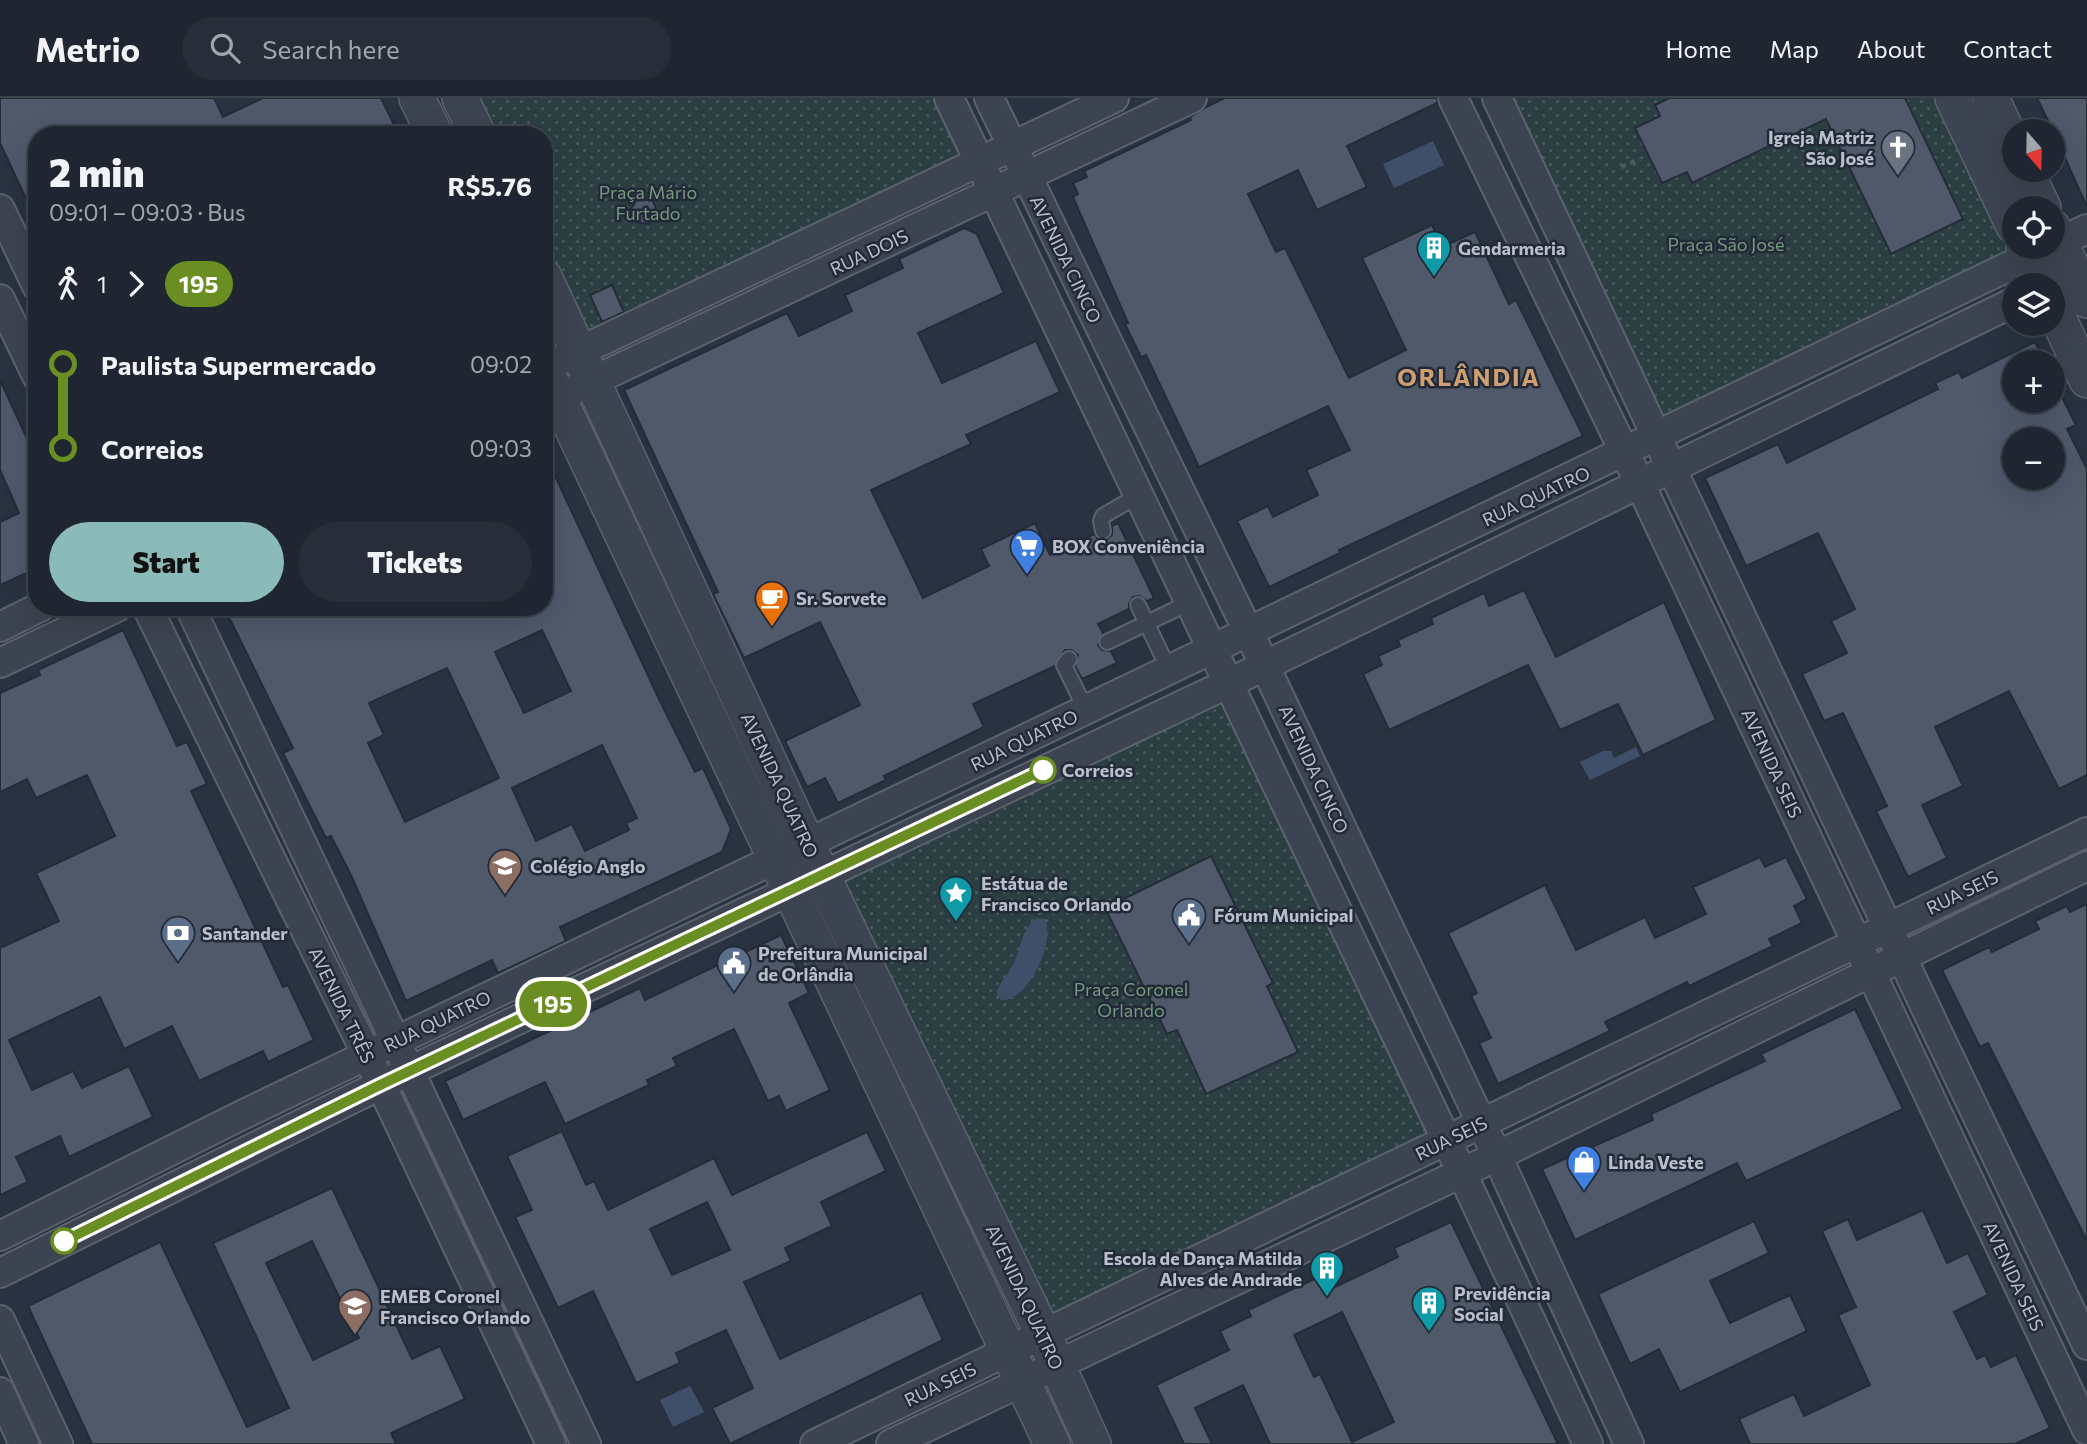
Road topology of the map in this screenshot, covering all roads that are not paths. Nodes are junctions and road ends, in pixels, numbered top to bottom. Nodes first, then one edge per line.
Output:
1 (417, 98) edge
2 (460, 98) edge
3 (949, 98) edge
4 (989, 98) edge
5 (1114, 98) edge
6 (1192, 98) edge
7 (1453, 98) edge
8 (1497, 98) edge
9 (1953, 98) edge
10 (1991, 98) edge
11 (2002, 121) edge
12 (431, 126) edge
13 (474, 126) edge
14 (1012, 146) junction
15 (980, 162) junction
16 (1026, 176) junction
17 (994, 193) junction
18 (2016, 196) edge
19 (0, 209) edge
20 (2048, 259) edge
21 (28, 267) edge
22 (553, 295) edge
23 (0, 299) edge
24 (2002, 308) edge
25 (2065, 333) edge
26 (579, 350) junction
27 (28, 357) edge
28 (553, 375) edge
29 (2087, 380) edge
30 (553, 381) edge
31 (593, 381) junction
32 (553, 394) edge
33 (1659, 437) junction
34 (1625, 453) junction
35 (1673, 468) junction
36 (1640, 484) junction
37 (1139, 495) junction
38 (1103, 531) dead end
39 (1191, 602) junction
40 (1138, 605) dead end
41 (28, 613) edge
42 (98, 616) edge
43 (151, 616) edge
44 (194, 616) edge
45 (1146, 623) junction
46 (0, 626) edge
47 (1249, 632) junction
48 (1107, 642) dead end
49 (1213, 649) junction
50 (1069, 659) dead end
51 (0, 663) edge
52 (1264, 664) junction
53 (1169, 670) junction
54 (1229, 682) junction
55 (1086, 710) junction
56 (2087, 832) edge
57 (807, 844) junction
58 (774, 860) junction
59 (2087, 866) edge
60 (823, 876) junction
61 (790, 891) junction
62 (1886, 929) junction
63 (1857, 942) junction
64 (1899, 957) junction
65 (1871, 972) junction
66 (394, 1042) junction
67 (367, 1055) junction
68 (408, 1072) junction
69 (380, 1085) junction
70 (1481, 1123) junction
71 (1447, 1141) junction
72 (1497, 1156) junction
73 (1462, 1173) junction
74 (0, 1236) edge
75 (0, 1273) edge
76 (0, 1320) edge
77 (2087, 1345) edge
78 (1050, 1350) junction
79 (1016, 1366) junction
80 (0, 1392) edge
81 (2087, 1430) edge
82 (24, 1444) edge
83 (58, 1444) edge
84 (551, 1444) edge
85 (586, 1444) edge
86 (815, 1444) edge
87 (891, 1444) edge
88 (1052, 1444) edge
89 (1093, 1444) edge
90 (1588, 1444) edge
91 (1629, 1444) edge

1 - 12 street
2 - 13 street
3 - 15 street, AVENIDA CINCO
4 - 14 street, AVENIDA CINCO
5 - 14 street, RUA DOIS
6 - 16 street, RUA DOIS
7 - 34 street, AVENIDA SEIS
8 - 33 street, AVENIDA SEIS
9 - 18 street
10 - 11 street
14 - 15 street, RUA DOIS
14 - 16 street, AVENIDA CINCO
15 - 17 street, AVENIDA CINCO
15 - 26 street, RUA DOIS
16 - 17 street, RUA DOIS
16 - 47 street, AVENIDA CINCO
17 - 31 street, RUA DOIS
17 - 37 street, AVENIDA CINCO
19 - 21 street
20 - 33 street, RUA QUATRO
22 - 26 street, AVENIDA QUATRO
23 - 27 street
24 - 35 street, RUA QUATRO
25 - 29 street
26 - 28 street, RUA DOIS
26 - 31 street, AVENIDA QUATRO
30 - 31 street, RUA DOIS
31 - 57 street, AVENIDA QUATRO
32 - 58 street, AVENIDA QUATRO
33 - 34 street, RUA QUATRO
33 - 35 street, AVENIDA SEIS
34 - 36 street, AVENIDA SEIS
34 - 47 street, RUA QUATRO
35 - 36 street, RUA QUATRO
35 - 62 street, AVENIDA SEIS
36 - 52 street, RUA QUATRO
36 - 63 street, AVENIDA SEIS
37 - 38 lane
37 - 39 street, AVENIDA CINCO
39 - 45 lane
39 - 49 street, AVENIDA CINCO
40 - 45 lane
41 - 46 street
42 - 51 street
43 - 67 street, AVENIDA TRÊS
44 - 66 street, AVENIDA TRÊS
45 - 48 lane
45 - 53 lane
47 - 49 street, RUA QUATRO
47 - 52 street, AVENIDA CINCO
49 - 53 street, RUA QUATRO
49 - 54 street, AVENIDA CINCO
50 - 55 lane
52 - 54 street, RUA QUATRO
52 - 70 street, AVENIDA CINCO
53 - 55 street, RUA QUATRO
54 - 60 street, RUA QUATRO
54 - 71 street, AVENIDA CINCO
55 - 57 street, RUA QUATRO
56 - 62 street, RUA SEIS
57 - 58 street, RUA QUATRO
57 - 60 street, AVENIDA QUATRO
58 - 61 street, AVENIDA QUATRO
58 - 66 street, RUA QUATRO
59 - 64 street, RUA SEIS
60 - 61 street, RUA QUATRO
60 - 78 street, AVENIDA QUATRO
61 - 68 street, RUA QUATRO
61 - 79 street, AVENIDA QUATRO
62 - 63 street, RUA SEIS
62 - 64 street, AVENIDA SEIS
63 - 65 street, AVENIDA SEIS
63 - 70 street, RUA SEIS
64 - 65 street, RUA SEIS
64 - 77 street, AVENIDA SEIS
65 - 72 street, RUA SEIS
65 - 81 street, AVENIDA SEIS
66 - 67 street, RUA QUATRO
66 - 68 street, AVENIDA TRÊS
67 - 69 street, AVENIDA TRÊS
67 - 74 street, RUA QUATRO
68 - 69 street, RUA QUATRO
68 - 85 street, AVENIDA TRÊS
69 - 75 street, RUA QUATRO
69 - 84 street, AVENIDA TRÊS
70 - 71 street, RUA SEIS
70 - 72 street, AVENIDA CINCO
71 - 73 street, AVENIDA CINCO
71 - 78 street, RUA SEIS
72 - 73 street, RUA SEIS
72 - 91 street, AVENIDA CINCO
73 - 78 street, RUA SEIS
73 - 90 street, AVENIDA CINCO
76 - 83 street
78 - 79 street, RUA SEIS
78 - 89 street, AVENIDA QUATRO
79 - 86 street, RUA SEIS
79 - 87 street, RUA SEIS
79 - 88 street, AVENIDA QUATRO
80 - 82 street

